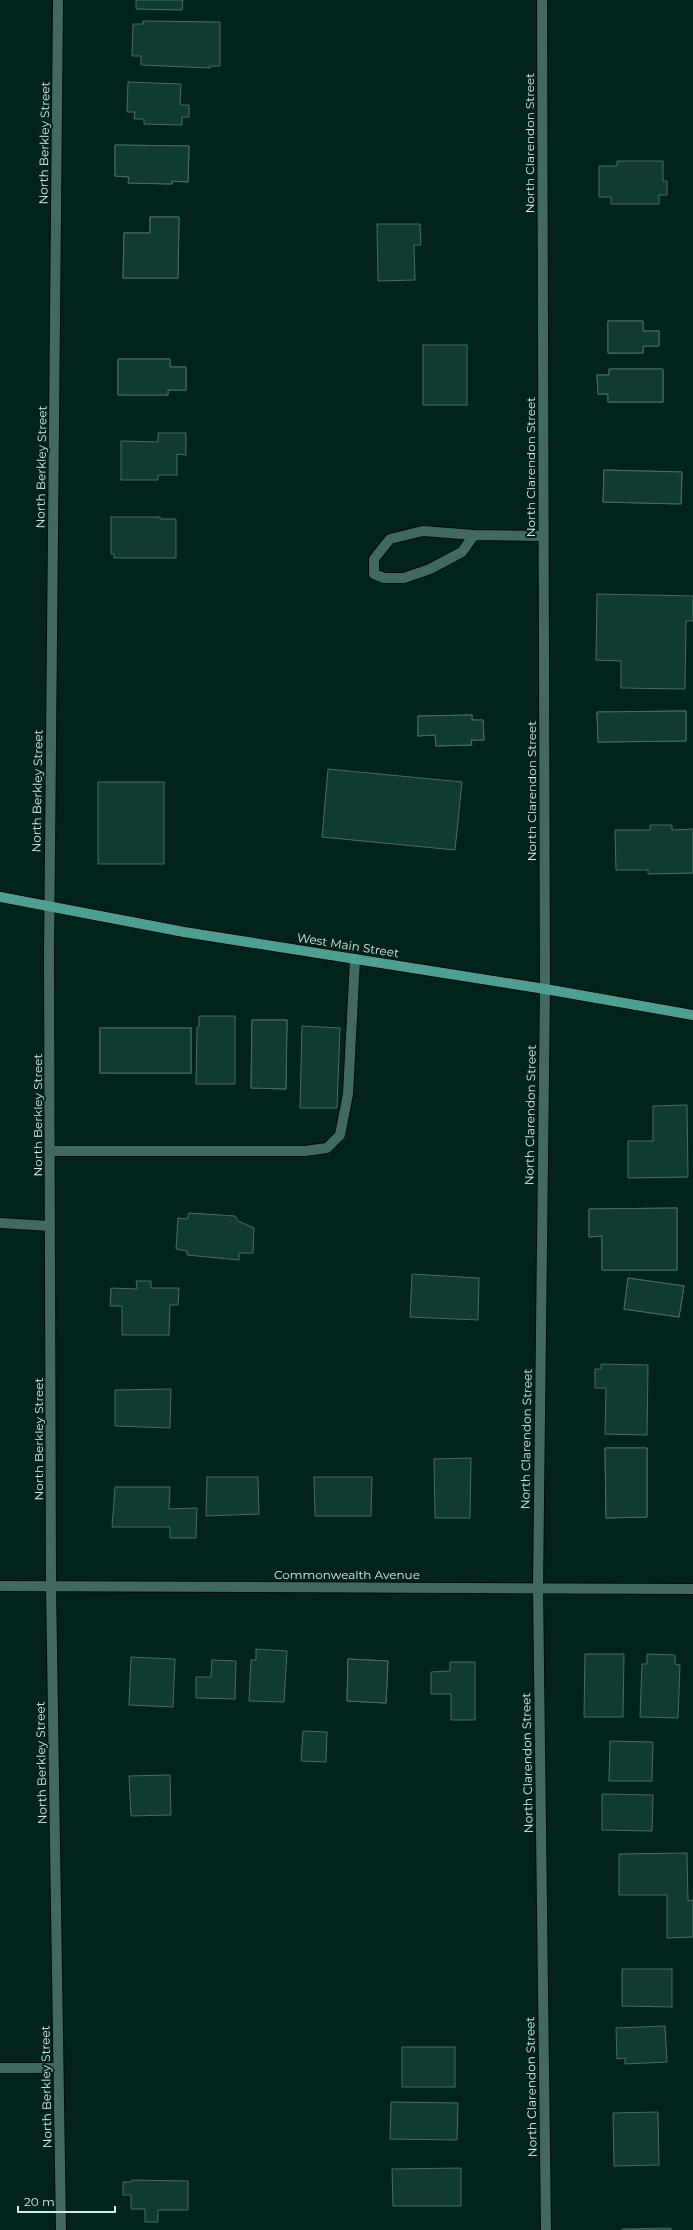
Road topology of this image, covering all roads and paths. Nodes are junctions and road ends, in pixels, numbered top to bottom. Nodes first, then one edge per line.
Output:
1 (58, 0) edge
2 (542, 0) edge
3 (474, 536) junction
4 (543, 536) junction
5 (0, 897) edge
6 (49, 906) junction
7 (355, 959) junction
8 (545, 989) junction
9 (693, 1015) edge
10 (50, 1151) junction
11 (0, 1223) edge
12 (50, 1226) junction
13 (0, 1586) edge
14 (51, 1586) junction
15 (538, 1587) junction
16 (693, 1589) edge
17 (0, 2068) edge
18 (58, 2068) junction
19 (61, 2230) edge
20 (546, 2230) edge

1 - 6 street, North Berkley Street
2 - 4 street, North Clarendon Street
3 - 3 street
3 - 4 street
4 - 8 street, North Clarendon Street
5 - 6 main road, West Main Street
6 - 7 main road, West Main Street
6 - 10 street, North Berkley Street
7 - 8 main road, West Main Street
7 - 10 street
8 - 9 main road, West Main Street
8 - 15 street, North Clarendon Street
10 - 12 street, North Berkley Street
11 - 12 street
12 - 14 street, North Berkley Street
13 - 14 street, Commonwealth Avenue
14 - 15 street, Commonwealth Avenue
14 - 18 street, North Berkley Street
15 - 16 street, Commonwealth Avenue
15 - 20 street, North Clarendon Street
17 - 18 street
18 - 19 street, North Berkley Street

